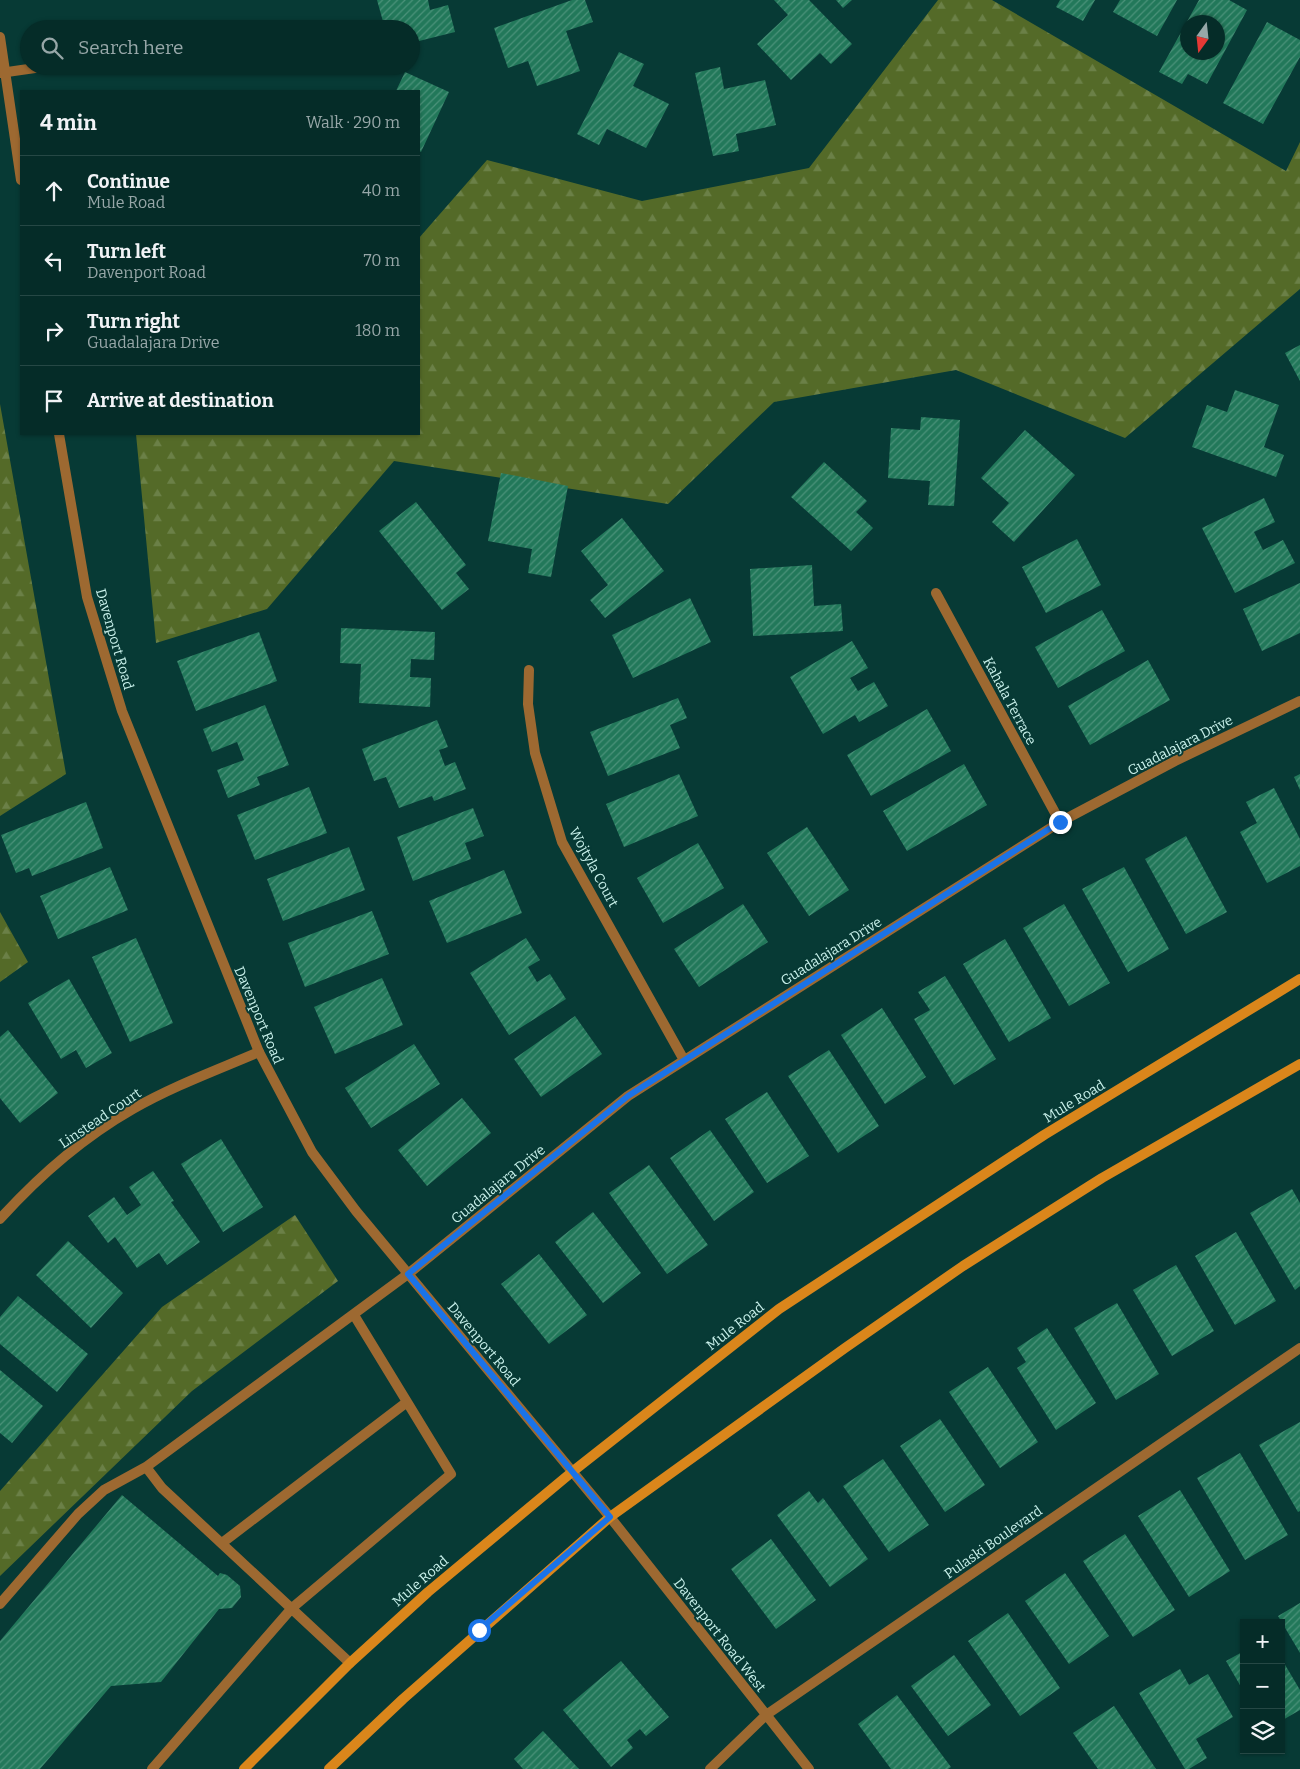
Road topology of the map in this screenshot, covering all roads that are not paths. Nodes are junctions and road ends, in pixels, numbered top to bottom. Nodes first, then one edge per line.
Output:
1 (0, 37) edge
2 (20, 70) edge
3 (3, 73) edge
4 (20, 174) edge
5 (59, 435) edge
6 (936, 593) dead end
7 (528, 670) dead end
8 (1300, 701) edge
9 (1060, 822) junction
10 (1300, 979) edge
11 (259, 1052) junction
12 (684, 1060) junction
13 (1300, 1064) edge
14 (0, 1219) edge
15 (408, 1274) junction
16 (354, 1315) junction
17 (1300, 1348) edge
18 (407, 1402) junction
19 (146, 1467) junction
20 (572, 1472) junction
21 (610, 1517) junction
22 (222, 1543) junction
23 (0, 1604) edge
24 (292, 1608) junction
25 (350, 1663) junction
26 (766, 1715) junction
27 (152, 1769) edge
28 (244, 1769) edge
29 (329, 1769) edge
30 (710, 1769) edge
31 (809, 1769) edge

1 - 3 street
2 - 3 street
3 - 4 street
5 - 11 street, Davenport Road
6 - 9 street, Kahala Terrace
7 - 12 street, Wojtyla Court
8 - 9 street, Guadalajara Drive
9 - 12 street, Guadalajara Drive
10 - 20 main road, Mule Road
11 - 14 street, Linstead Court
11 - 15 street, Davenport Road
12 - 15 street, Guadalajara Drive
13 - 21 main road
15 - 16 street, Guadalajara Drive
15 - 20 street, Davenport Road
16 - 18 street
16 - 19 street, Guadalajara Drive
17 - 26 street, Pulaski Boulevard
18 - 22 street
18 - 24 street
19 - 22 street
19 - 23 street, Guadalajara Drive
20 - 21 street, Davenport Road
20 - 25 main road, Mule Road
21 - 26 street, Davenport Road West
21 - 29 main road
22 - 24 street
24 - 25 street
24 - 27 street
25 - 28 main road, Mule Road
26 - 30 street, Pulaski Boulevard
26 - 31 street, Davenport Road West

